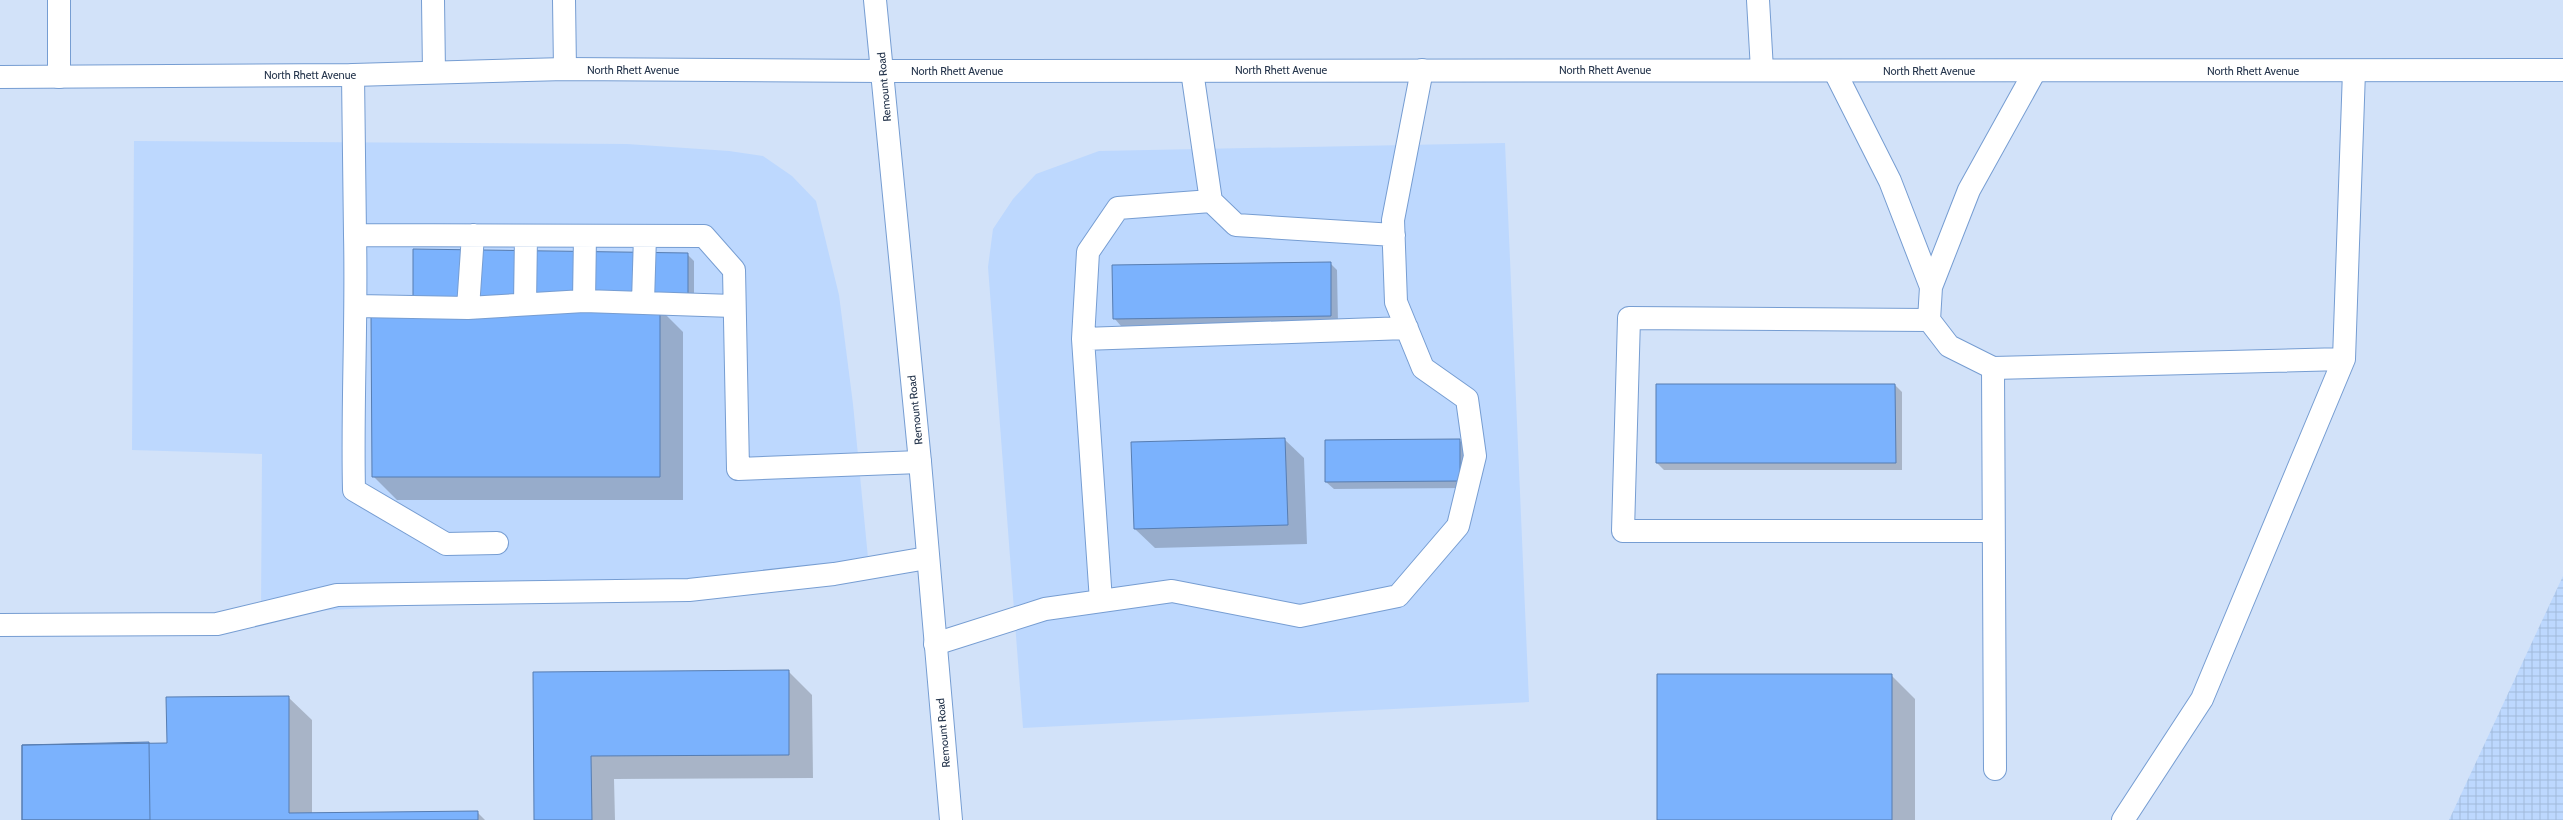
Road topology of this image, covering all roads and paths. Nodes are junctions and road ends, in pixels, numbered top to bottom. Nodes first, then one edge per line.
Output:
1 (58, 0) edge
2 (433, 0) edge
3 (564, 0) edge
4 (875, 0) edge
5 (1758, 0) edge
6 (565, 69) junction
7 (1422, 70) junction
8 (1762, 70) junction
9 (2563, 70) edge
10 (882, 71) junction
11 (1192, 71) junction
12 (2035, 71) junction
13 (2354, 71) junction
14 (434, 72) junction
15 (1835, 72) junction
16 (353, 74) junction
17 (0, 77) edge
18 (59, 77) junction
19 (1211, 201) junction
20 (355, 235) junction
21 (473, 235) junction
22 (1394, 235) junction
23 (526, 236) junction
24 (585, 236) junction
25 (644, 236) junction
26 (1931, 287) junction
27 (584, 301) junction
28 (643, 302) junction
29 (525, 304) junction
30 (357, 306) junction
31 (733, 306) junction
32 (468, 308) junction
33 (1929, 320) junction
34 (1407, 328) junction
35 (1083, 339) junction
36 (2344, 359) junction
37 (1993, 368) junction
38 (920, 462) junction
39 (1993, 531) junction
40 (497, 543) dead end
41 (927, 558) junction
42 (1101, 601) junction
43 (0, 624) edge
44 (935, 644) junction
45 (1995, 769) dead end
46 (951, 820) edge
47 (2123, 820) edge

1 - 18 main road
2 - 14 main road
3 - 6 main road
4 - 10 main road, Remount Road
5 - 8 main road
6 - 10 main road, North Rhett Avenue
6 - 14 main road, North Rhett Avenue
7 - 8 main road, North Rhett Avenue
7 - 11 main road, North Rhett Avenue
7 - 22 main road
8 - 15 main road, North Rhett Avenue
9 - 13 main road, North Rhett Avenue
10 - 11 main road, North Rhett Avenue
10 - 38 main road, Remount Road
11 - 19 main road
12 - 13 main road, North Rhett Avenue
12 - 15 main road, North Rhett Avenue
12 - 26 main road
13 - 36 main road
14 - 16 main road, North Rhett Avenue
15 - 26 main road
16 - 18 main road, North Rhett Avenue
16 - 20 main road
17 - 18 main road, North Rhett Avenue
19 - 22 main road
19 - 35 main road
20 - 21 main road
20 - 30 main road
21 - 23 main road
21 - 32 main road
22 - 34 main road
23 - 24 main road
23 - 29 main road
24 - 25 main road
24 - 27 main road
25 - 28 main road
25 - 31 main road
26 - 33 main road
27 - 28 main road
27 - 29 main road
28 - 31 main road
29 - 32 main road
30 - 32 main road
30 - 40 main road
31 - 38 main road
33 - 37 main road
33 - 39 main road
34 - 35 main road
34 - 42 main road
35 - 42 main road
36 - 37 main road
36 - 47 main road
37 - 39 main road
38 - 41 main road, Remount Road
39 - 45 main road
41 - 43 main road
41 - 44 main road, Remount Road
42 - 44 main road
44 - 46 main road, Remount Road

